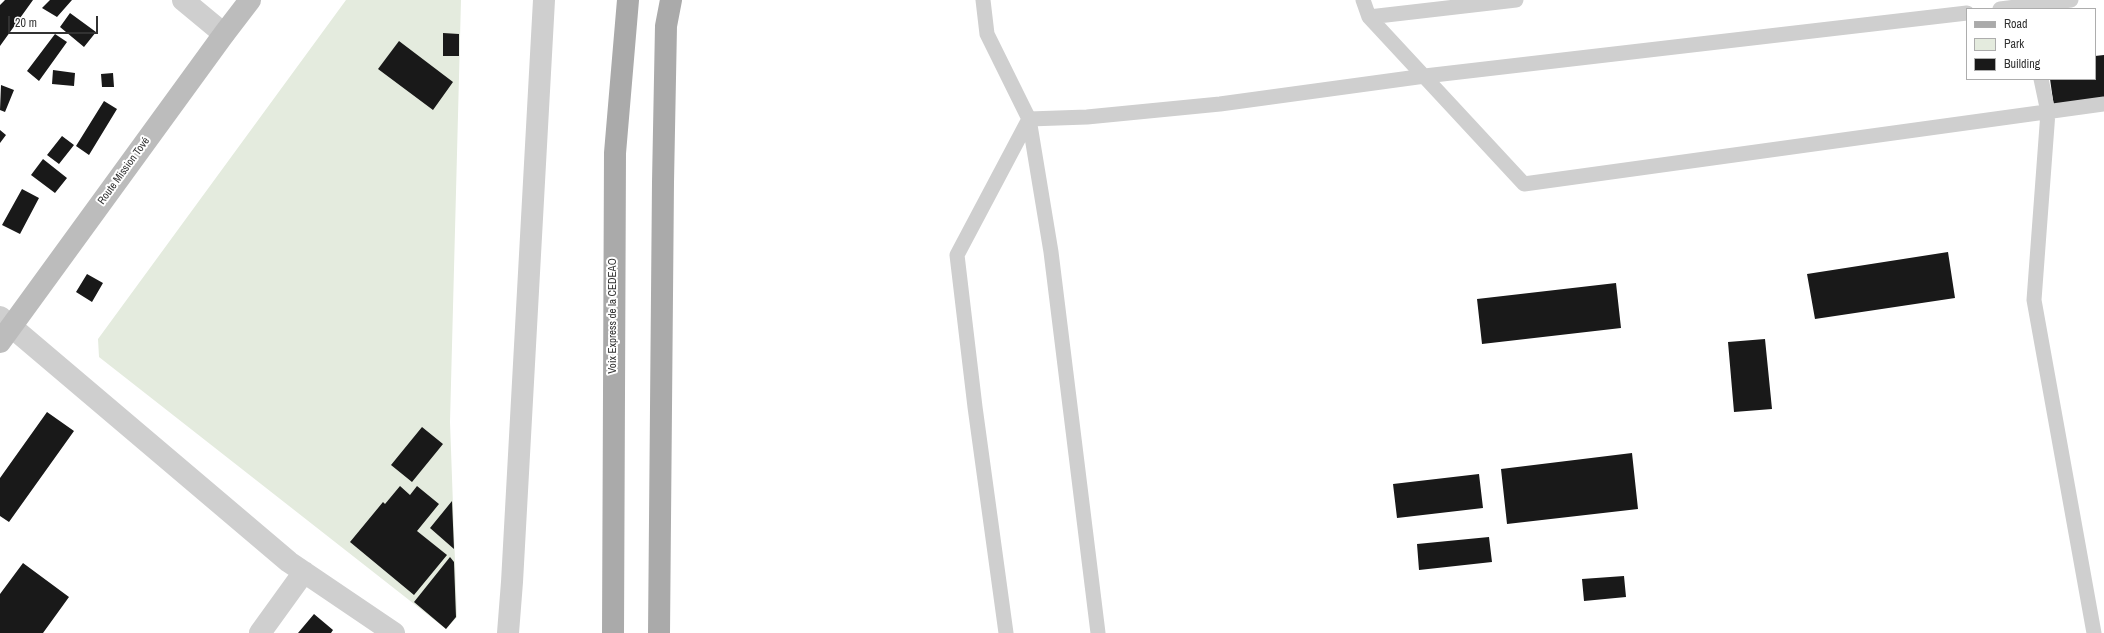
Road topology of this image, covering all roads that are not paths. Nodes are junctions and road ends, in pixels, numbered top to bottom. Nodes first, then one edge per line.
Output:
1 (183, 0) edge
2 (250, 0) edge
3 (544, 0) edge
4 (628, 0) edge
5 (671, 0) edge
6 (983, 0) edge
7 (1363, 0) edge
8 (1516, 0) edge
9 (2071, 0) edge
10 (2028, 5) edge
11 (2007, 8) edge
12 (1966, 13) edge
13 (1369, 17) junction
14 (224, 34) junction
15 (1424, 76) junction
16 (2042, 80) edge
17 (2104, 104) edge
18 (2048, 112) junction
19 (1028, 119) junction
20 (4, 328) edge
21 (304, 572) junction
22 (260, 633) edge
23 (394, 633) edge
24 (508, 633) edge
25 (612, 633) edge
26 (659, 633) edge
27 (1006, 633) edge
28 (1098, 633) edge
29 (2094, 633) edge

1 - 14 street
2 - 14 street, Route Mission Tové
3 - 24 street
4 - 25 main road, Voix Express de la CEDEAO
5 - 26 main road
6 - 19 lane
7 - 13 lane
8 - 13 lane
9 - 10 lane
10 - 11 lane
12 - 15 lane
13 - 15 lane
14 - 20 street, Route Mission Tové
15 - 18 lane
15 - 19 lane
16 - 18 lane
17 - 18 lane
18 - 29 lane
19 - 27 lane
19 - 28 lane
20 - 21 street
21 - 22 street
21 - 23 street

